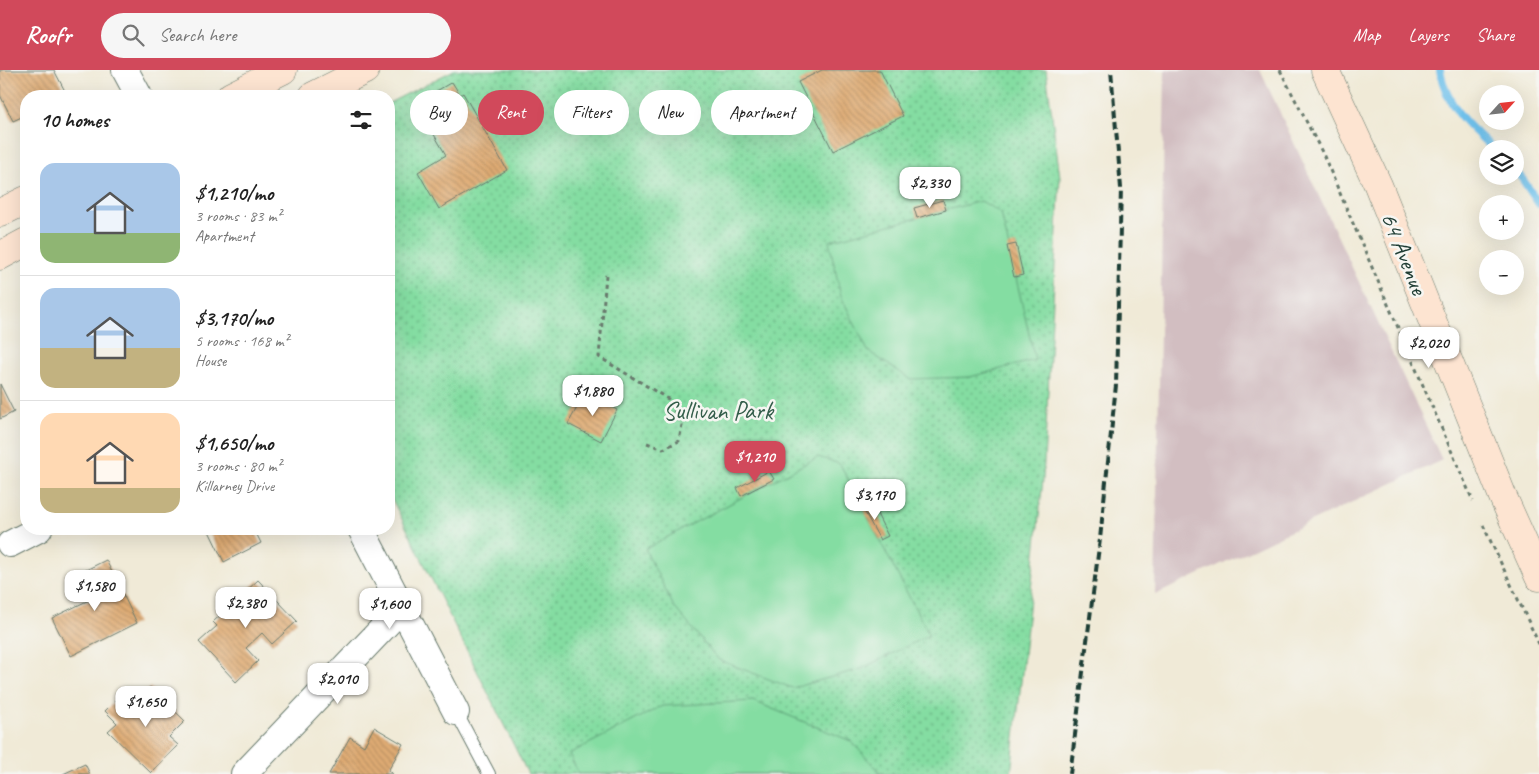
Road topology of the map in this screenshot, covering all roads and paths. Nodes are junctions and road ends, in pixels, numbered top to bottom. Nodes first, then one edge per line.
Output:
1 (125, 70) edge
2 (283, 70) edge
3 (365, 70) edge
4 (1280, 70) edge
5 (1325, 70) edge
6 (136, 90) edge
7 (243, 90) edge
8 (325, 90) edge
9 (20, 203) edge
10 (0, 213) edge
11 (20, 245) edge
12 (0, 256) edge
13 (606, 276) dead end
14 (647, 444) dead end
15 (1476, 509) dead end
16 (1480, 518) dead end
17 (28, 535) edge
18 (364, 535) edge
19 (10, 544) dead end
20 (1539, 577) edge
21 (402, 608) junction
22 (1539, 644) edge
23 (456, 712) joint
24 (244, 774) edge
25 (489, 774) edge

1 - 6 street
2 - 7 main road
3 - 8 main road
4 - 15 path
5 - 20 main road, 64 Avenue
9 - 10 main road
11 - 12 main road
13 - 14 path
16 - 22 path
17 - 19 street
18 - 21 street
21 - 23 street
21 - 24 street
23 - 25 lane

